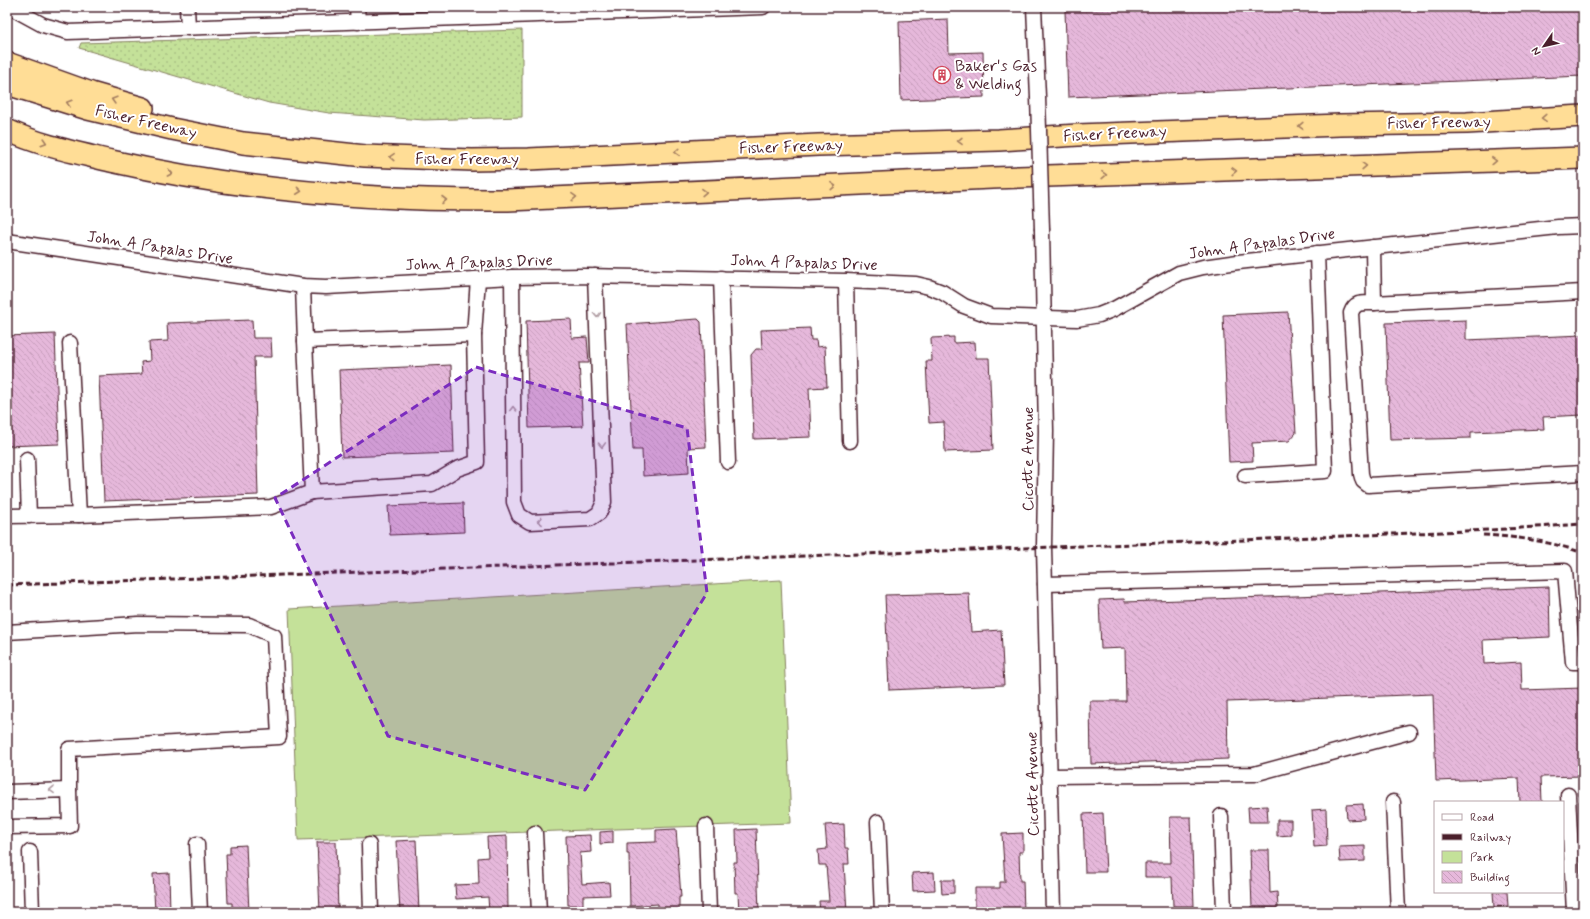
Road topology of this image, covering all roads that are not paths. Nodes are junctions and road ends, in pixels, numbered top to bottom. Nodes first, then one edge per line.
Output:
1 (10, 7) edge
2 (188, 7) edge
3 (358, 7) edge
4 (763, 7) edge
5 (1034, 7) edge
6 (697, 8) edge
7 (527, 11) edge
8 (358, 22) junction
9 (188, 28) junction
10 (7, 63) edge
11 (7, 84) edge
12 (1583, 116) edge
13 (7, 130) edge
14 (243, 143) junction
15 (1583, 158) edge
16 (1583, 226) edge
17 (7, 242) edge
18 (1373, 247) junction
19 (1317, 253) junction
20 (596, 276) junction
21 (512, 277) junction
22 (721, 278) junction
23 (478, 279) junction
24 (846, 281) junction
25 (303, 286) junction
26 (1583, 292) edge
27 (1374, 303) junction
28 (1044, 318) junction
29 (474, 335) junction
30 (305, 342) junction
31 (70, 343) dead end
32 (850, 441) dead end
33 (27, 459) dead end
34 (728, 462) dead end
35 (1583, 473) edge
36 (1245, 476) dead end
37 (312, 492) junction
38 (79, 515) junction
39 (7, 516) edge
40 (29, 516) junction
41 (1045, 584) junction
42 (7, 632) edge
43 (1583, 662) edge
44 (1409, 732) dead end
45 (1049, 776) junction
46 (69, 790) junction
47 (7, 792) edge
48 (1568, 795) dead end
49 (1394, 802) dead end
50 (1221, 816) dead end
51 (878, 822) dead end
52 (706, 826) dead end
53 (7, 827) edge
54 (535, 833) dead end
55 (197, 844) dead end
56 (369, 845) dead end
57 (30, 852) dead end
58 (32, 912) edge
59 (200, 912) edge
60 (371, 912) edge
61 (539, 912) edge
62 (709, 912) edge
63 (882, 912) edge
64 (1054, 912) edge
65 (1224, 912) edge
66 (1398, 912) edge
67 (1574, 912) edge

1 - 9 street
2 - 9 street
3 - 8 street
4 - 6 street
5 - 28 street, Cicotte Avenue, bridge
6 - 7 street
7 - 8 street
8 - 9 street
14 -> 10 highway
14 -> 11 highway, Fisher Freeway
12 -> 14 highway, Fisher Freeway
13 -> 15 highway
16 - 18 street, John A Papalas Drive
17 - 25 street, John A Papalas Drive
18 - 19 street, John A Papalas Drive
18 - 27 street
19 - 28 street, John A Papalas Drive
19 - 36 street
20 - 21 street, John A Papalas Drive
20 -> 21 street
20 - 22 street, John A Papalas Drive
21 - 23 street, John A Papalas Drive
22 - 24 street, John A Papalas Drive
22 - 34 street
23 - 25 street, John A Papalas Drive
23 - 29 street
24 - 28 street, John A Papalas Drive
24 - 32 street
25 - 30 street
26 - 27 street
27 - 35 street
28 - 41 street, Cicotte Avenue
29 - 30 street
29 - 37 street
30 - 37 street
31 - 38 street
33 - 40 street
37 - 38 street
38 - 40 street
39 - 40 street
41 - 43 street
41 - 45 street, Cicotte Avenue
42 - 46 street
44 - 45 street
45 - 64 street, Cicotte Avenue
46 -> 47 street
46 - 53 street
48 - 67 street
49 - 66 street
50 - 65 street
51 - 63 street
52 - 62 street
54 - 61 street
55 - 59 street
56 - 60 street
57 - 58 street

